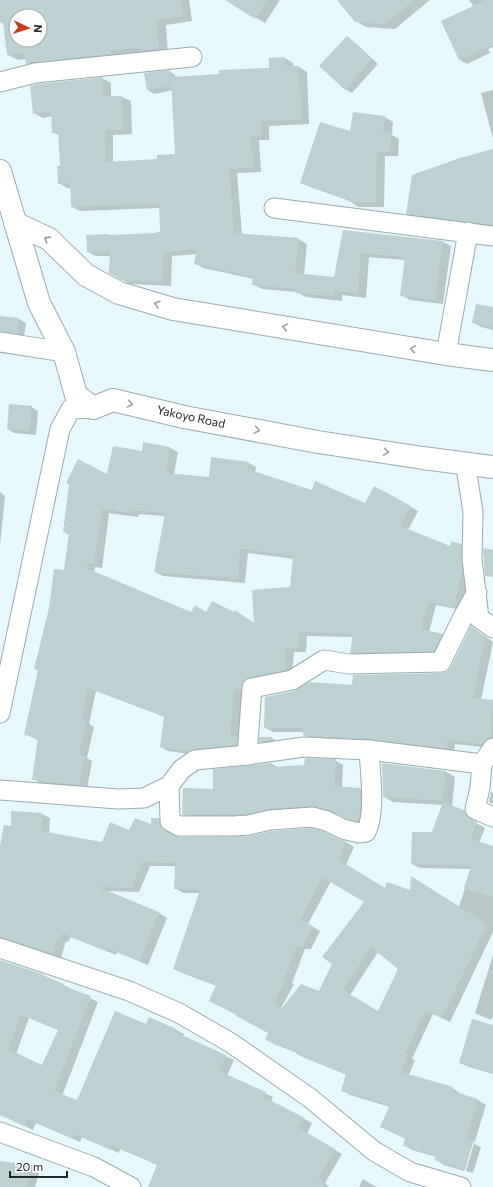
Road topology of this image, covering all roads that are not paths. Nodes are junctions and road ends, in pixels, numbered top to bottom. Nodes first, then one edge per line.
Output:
1 (192, 57) dead end
2 (0, 82) edge
3 (0, 171) edge
4 (274, 208) dead end
5 (15, 223) junction
6 (468, 232) junction
7 (493, 236) edge
8 (0, 342) edge
9 (64, 352) junction
10 (446, 354) junction
11 (493, 360) edge
12 (93, 408) junction
13 (467, 464) junction
14 (493, 468) edge
15 (477, 592) junction
16 (493, 628) edge
17 (0, 713) edge
18 (493, 748) edge
19 (369, 750) junction
20 (248, 755) junction
21 (482, 764) junction
22 (169, 786) junction
23 (0, 790) edge
24 (493, 817) edge
25 (0, 948) edge
26 (0, 1132) edge
27 (131, 1187) edge
28 (461, 1187) edge

1 - 2 street
3 - 5 main road
4 - 6 street
5 - 9 main road
10 -> 5 main road
6 - 7 street
6 - 10 street
8 - 9 street
9 - 12 main road
10 - 11 main road
12 -> 13 main road, Yakoyo Road
12 - 17 street
13 - 14 main road, Yakoyo Road
13 - 15 street
15 - 16 street
15 - 20 street
18 - 21 street
19 - 20 street
19 - 21 street
19 - 22 street
20 - 22 street
21 - 24 street
22 - 23 street
25 - 28 street
26 - 27 street

